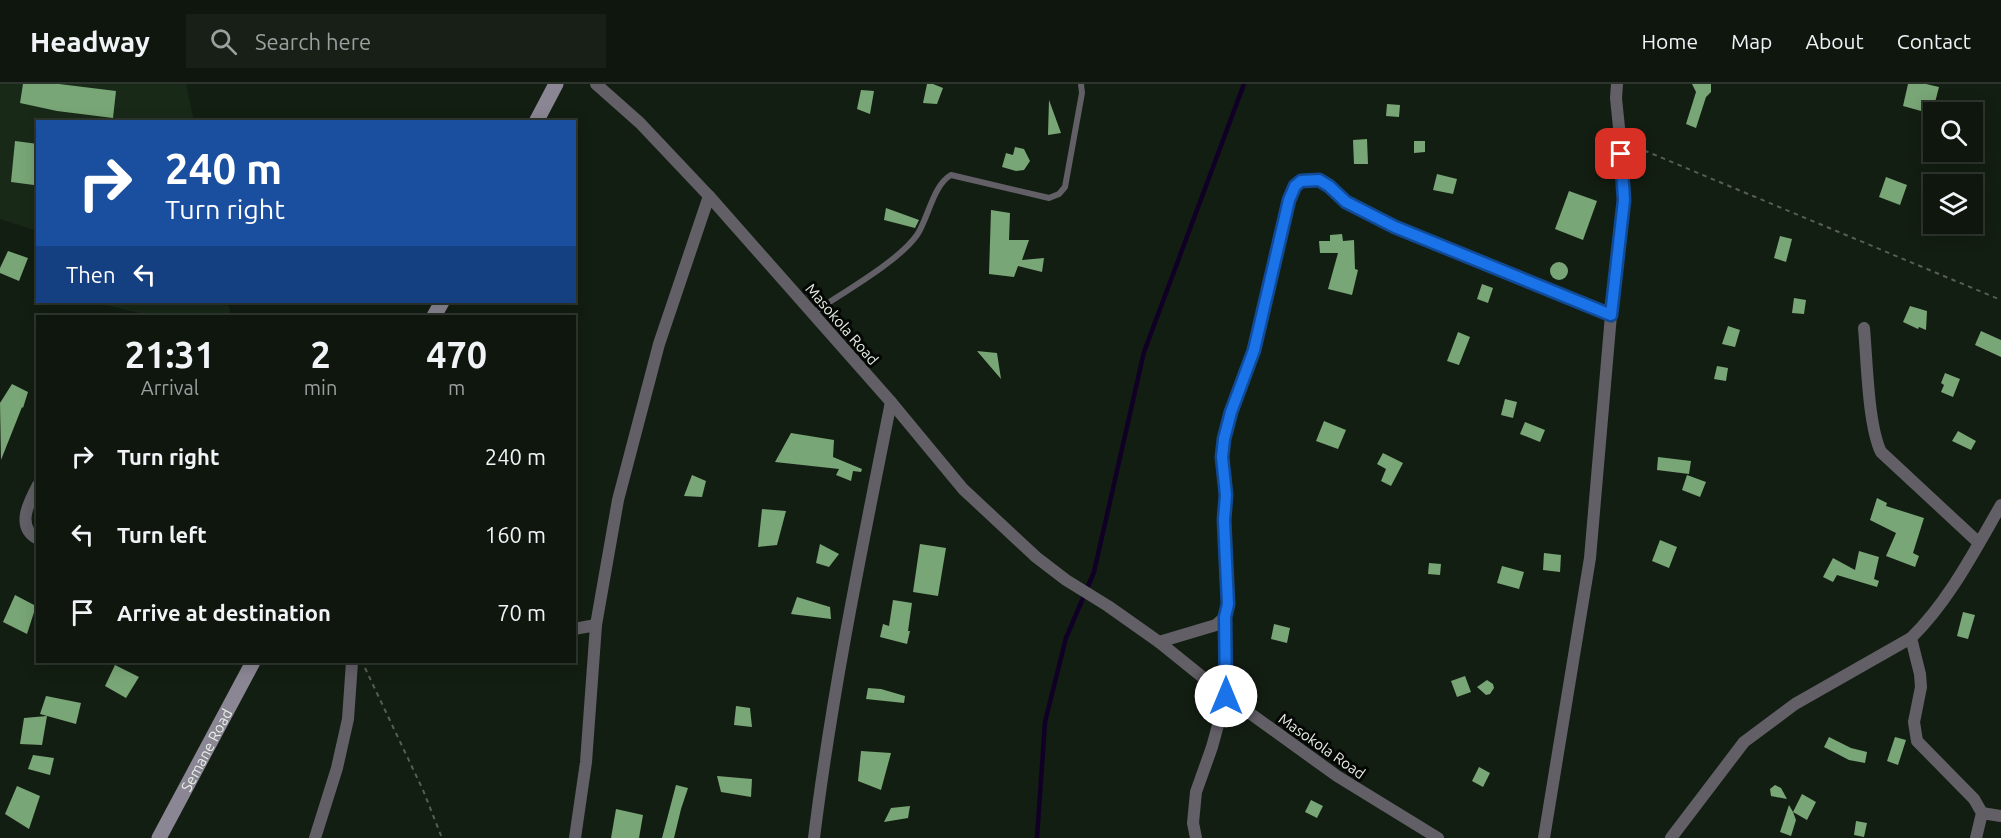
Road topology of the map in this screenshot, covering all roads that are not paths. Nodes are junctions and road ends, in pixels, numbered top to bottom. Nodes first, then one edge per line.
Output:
1 (556, 84) edge
2 (596, 84) edge
3 (1082, 84) edge
4 (1617, 84) edge
5 (537, 120) edge
6 (709, 196) junction
7 (813, 313) junction
8 (1611, 315) junction
9 (1864, 328) dead end
10 (891, 402) junction
11 (36, 489) edge
12 (2001, 505) edge
13 (36, 537) edge
14 (1979, 543) junction
15 (1225, 617) junction
16 (596, 625) junction
17 (576, 629) edge
18 (1911, 638) junction
19 (1159, 642) junction
20 (252, 663) edge
21 (352, 663) edge
22 (1226, 696) junction
23 (1982, 813) junction
24 (2001, 816) edge
25 (159, 838) edge
26 (315, 838) edge
27 (575, 838) edge
28 (813, 838) edge
29 (1196, 838) edge
30 (1438, 838) edge
31 (1544, 838) edge
32 (1671, 838) edge
33 (1976, 838) edge

1 - 5 street
2 - 6 street, Masokola Road
3 - 7 lane
4 - 8 street
6 - 7 street, Masokola Road
6 - 16 street
7 - 10 street, Masokola Road
8 - 15 street
8 - 31 street
9 - 14 street
10 - 19 street, Masokola Road
10 - 28 street
11 - 13 street
12 - 14 street
14 - 18 street
15 - 19 street
15 - 22 street
16 - 17 street
16 - 27 street
18 - 23 street
18 - 32 street
19 - 22 street, Masokola Road
20 - 25 street, Semane Road
21 - 26 street
22 - 29 street
22 - 30 street, Masokola Road
23 - 24 street
23 - 33 street

